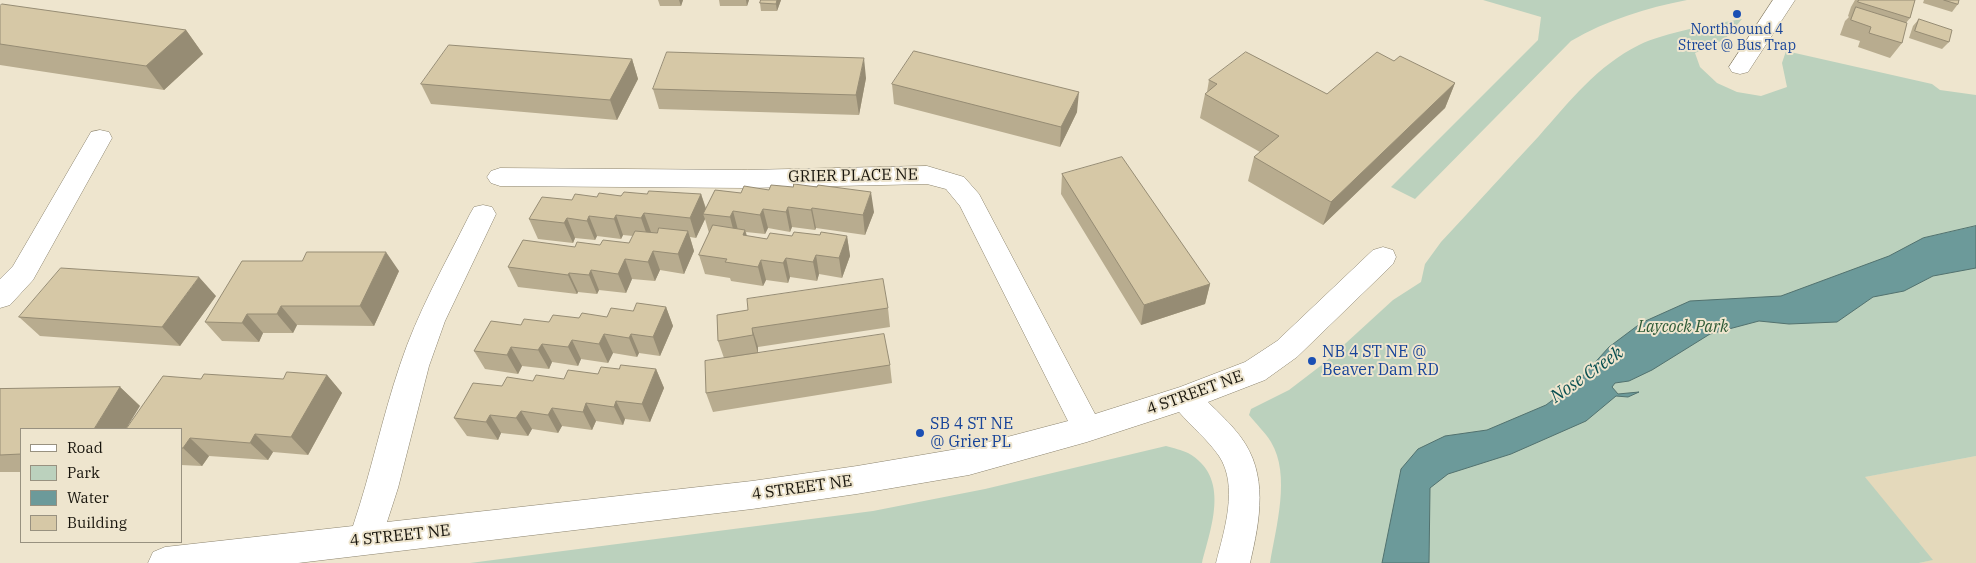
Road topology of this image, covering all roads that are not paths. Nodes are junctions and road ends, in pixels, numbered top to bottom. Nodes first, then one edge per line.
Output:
1 (1784, 0) edge
2 (1740, 67) dead end
3 (100, 138) dead end
4 (500, 177) dead end
5 (483, 214) dead end
6 (1383, 257) dead end
7 (0, 297) edge
8 (1185, 398) junction
9 (1087, 429) junction
10 (365, 539) junction
11 (1236, 549) edge
12 (165, 563) edge

1 - 2 street
3 - 7 street
4 - 9 street, GRIER PLACE NE
5 - 10 street
6 - 8 street, 4 STREET NE
8 - 9 street, 4 STREET NE
8 - 11 street
9 - 10 street, 4 STREET NE
10 - 12 street, 4 STREET NE

